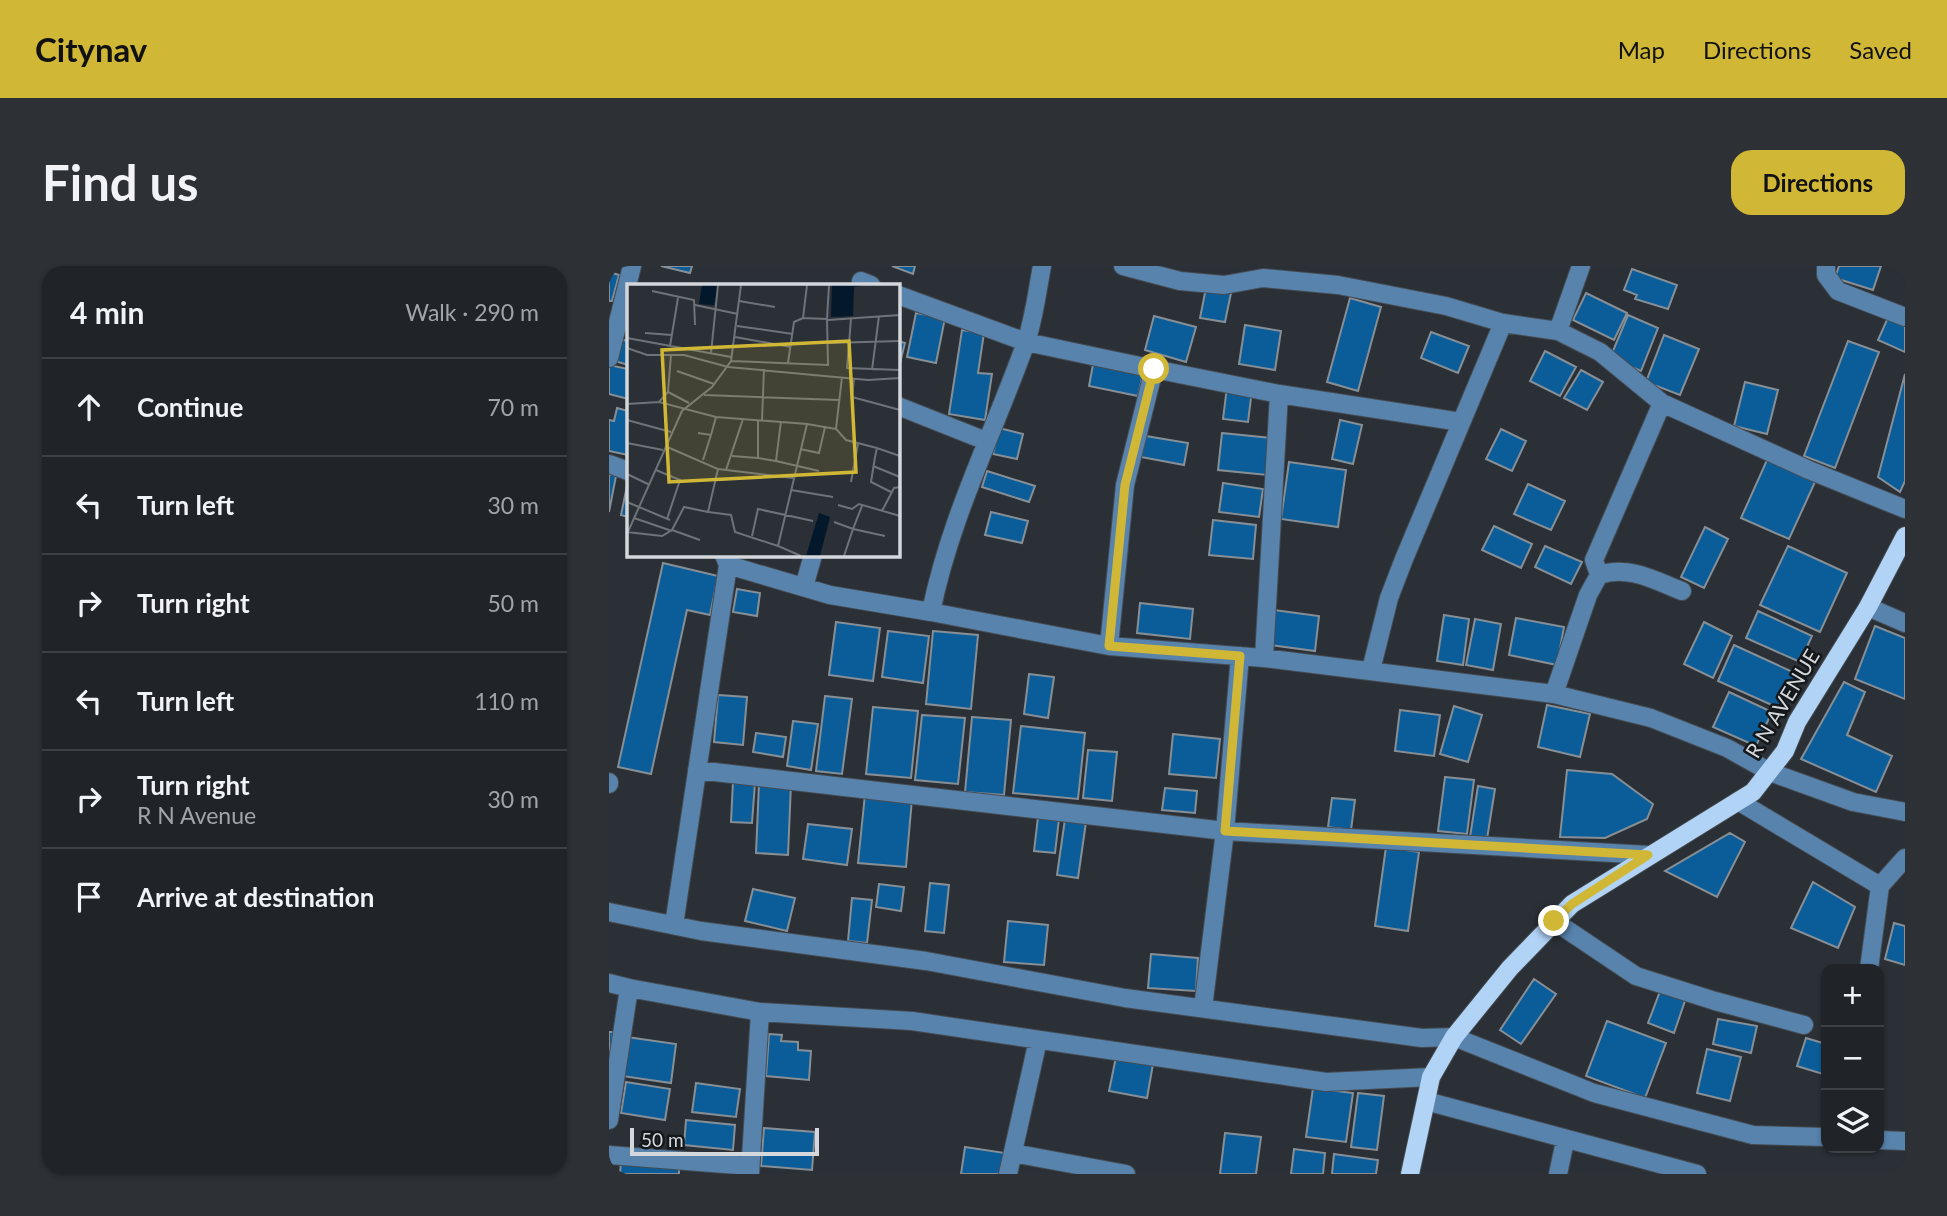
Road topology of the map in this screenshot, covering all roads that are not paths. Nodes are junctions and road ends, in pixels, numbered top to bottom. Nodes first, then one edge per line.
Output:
1 (632, 266) edge
2 (1042, 266) edge
3 (1123, 266) edge
4 (1581, 266) edge
5 (1826, 266) edge
6 (1182, 273) edge
7 (628, 284) edge
8 (627, 286) edge
9 (899, 295) edge
10 (1905, 317) edge
11 (1503, 323) junction
12 (1558, 331) junction
13 (1026, 342) junction
14 (609, 358) edge
15 (1154, 369) junction
16 (1279, 394) junction
17 (1662, 403) junction
18 (899, 406) edge
19 (1461, 422) junction
20 (986, 441) junction
21 (609, 464) edge
22 (627, 471) edge
23 (1905, 509) edge
24 (1905, 536) edge
25 (813, 556) edge
26 (726, 560) edge
27 (1598, 575) junction
28 (804, 587) junction
29 (1682, 591) dead end
30 (1868, 607) junction
31 (931, 612) junction
32 (1905, 623) edge
33 (1109, 646) junction
34 (1240, 656) junction
35 (1264, 657) junction
36 (1371, 670) junction
37 (1554, 694) junction
38 (697, 770) junction
39 (1770, 772) junction
40 (1738, 801) junction
41 (1905, 812) edge
42 (1225, 831) junction
43 (1648, 855) junction
44 (1905, 858) edge
45 (1880, 886) junction
46 (609, 912) edge
47 (1554, 921) junction
48 (674, 925) junction
49 (1869, 964) edge
50 (609, 983) edge
51 (629, 988) junction
52 (1203, 1008) junction
53 (760, 1012) junction
54 (1804, 1025) dead end
55 (1454, 1037) junction
56 (1038, 1041) junction
57 (1431, 1077) junction
58 (1426, 1101) junction
59 (609, 1119) edge
60 (1821, 1137) edge
61 (1884, 1140) edge
62 (1565, 1141) junction
63 (1905, 1141) edge
64 (1013, 1153) junction
65 (609, 1155) edge
66 (750, 1170) edge
67 (1009, 1174) edge
68 (1126, 1174) edge
69 (1410, 1174) edge
70 (1558, 1174) edge
71 (1697, 1174) edge

1 - 7 street
2 - 13 street
3 - 6 street
4 - 12 street
5 - 10 street
6 - 11 street
8 - 14 street
9 - 13 street
11 - 12 street
11 - 19 street
12 - 17 street
13 - 15 street
13 - 20 street
15 - 16 street
15 - 33 street
16 - 19 street
16 - 35 street
17 - 23 street
17 - 27 street
18 - 20 street
19 - 36 street
20 - 31 street
21 - 22 street
24 - 30 main road, R N AVENUE
25 - 28 street
26 - 28 street
26 - 38 street
27 - 29 street
27 - 37 street
28 - 31 street
30 - 32 street
30 - 39 main road, R N AVENUE
31 - 33 street
33 - 34 street
34 - 35 street
34 - 42 street
35 - 36 street
36 - 37 street
37 - 39 street
38 - 42 street
38 - 48 street
39 - 40 main road, R N AVENUE
39 - 41 street
40 - 43 main road, R N AVENUE
40 - 45 street
42 - 43 street
42 - 52 street
43 - 47 main road, R N AVENUE
44 - 45 street
45 - 49 street
46 - 48 street
47 - 54 street
47 - 55 main road, R N AVENUE
48 - 52 street
50 - 51 street
51 - 53 street
51 - 59 street
52 - 55 street
53 - 56 street
53 - 66 street
55 - 57 main road, R N AVENUE
55 - 60 street
56 - 57 street
56 - 64 street
57 - 58 main road, R N AVENUE
58 - 62 street
58 - 69 main road, R N AVENUE
61 - 63 street
62 - 70 street
62 - 71 street
64 - 67 street
64 - 68 street
65 - 66 street

